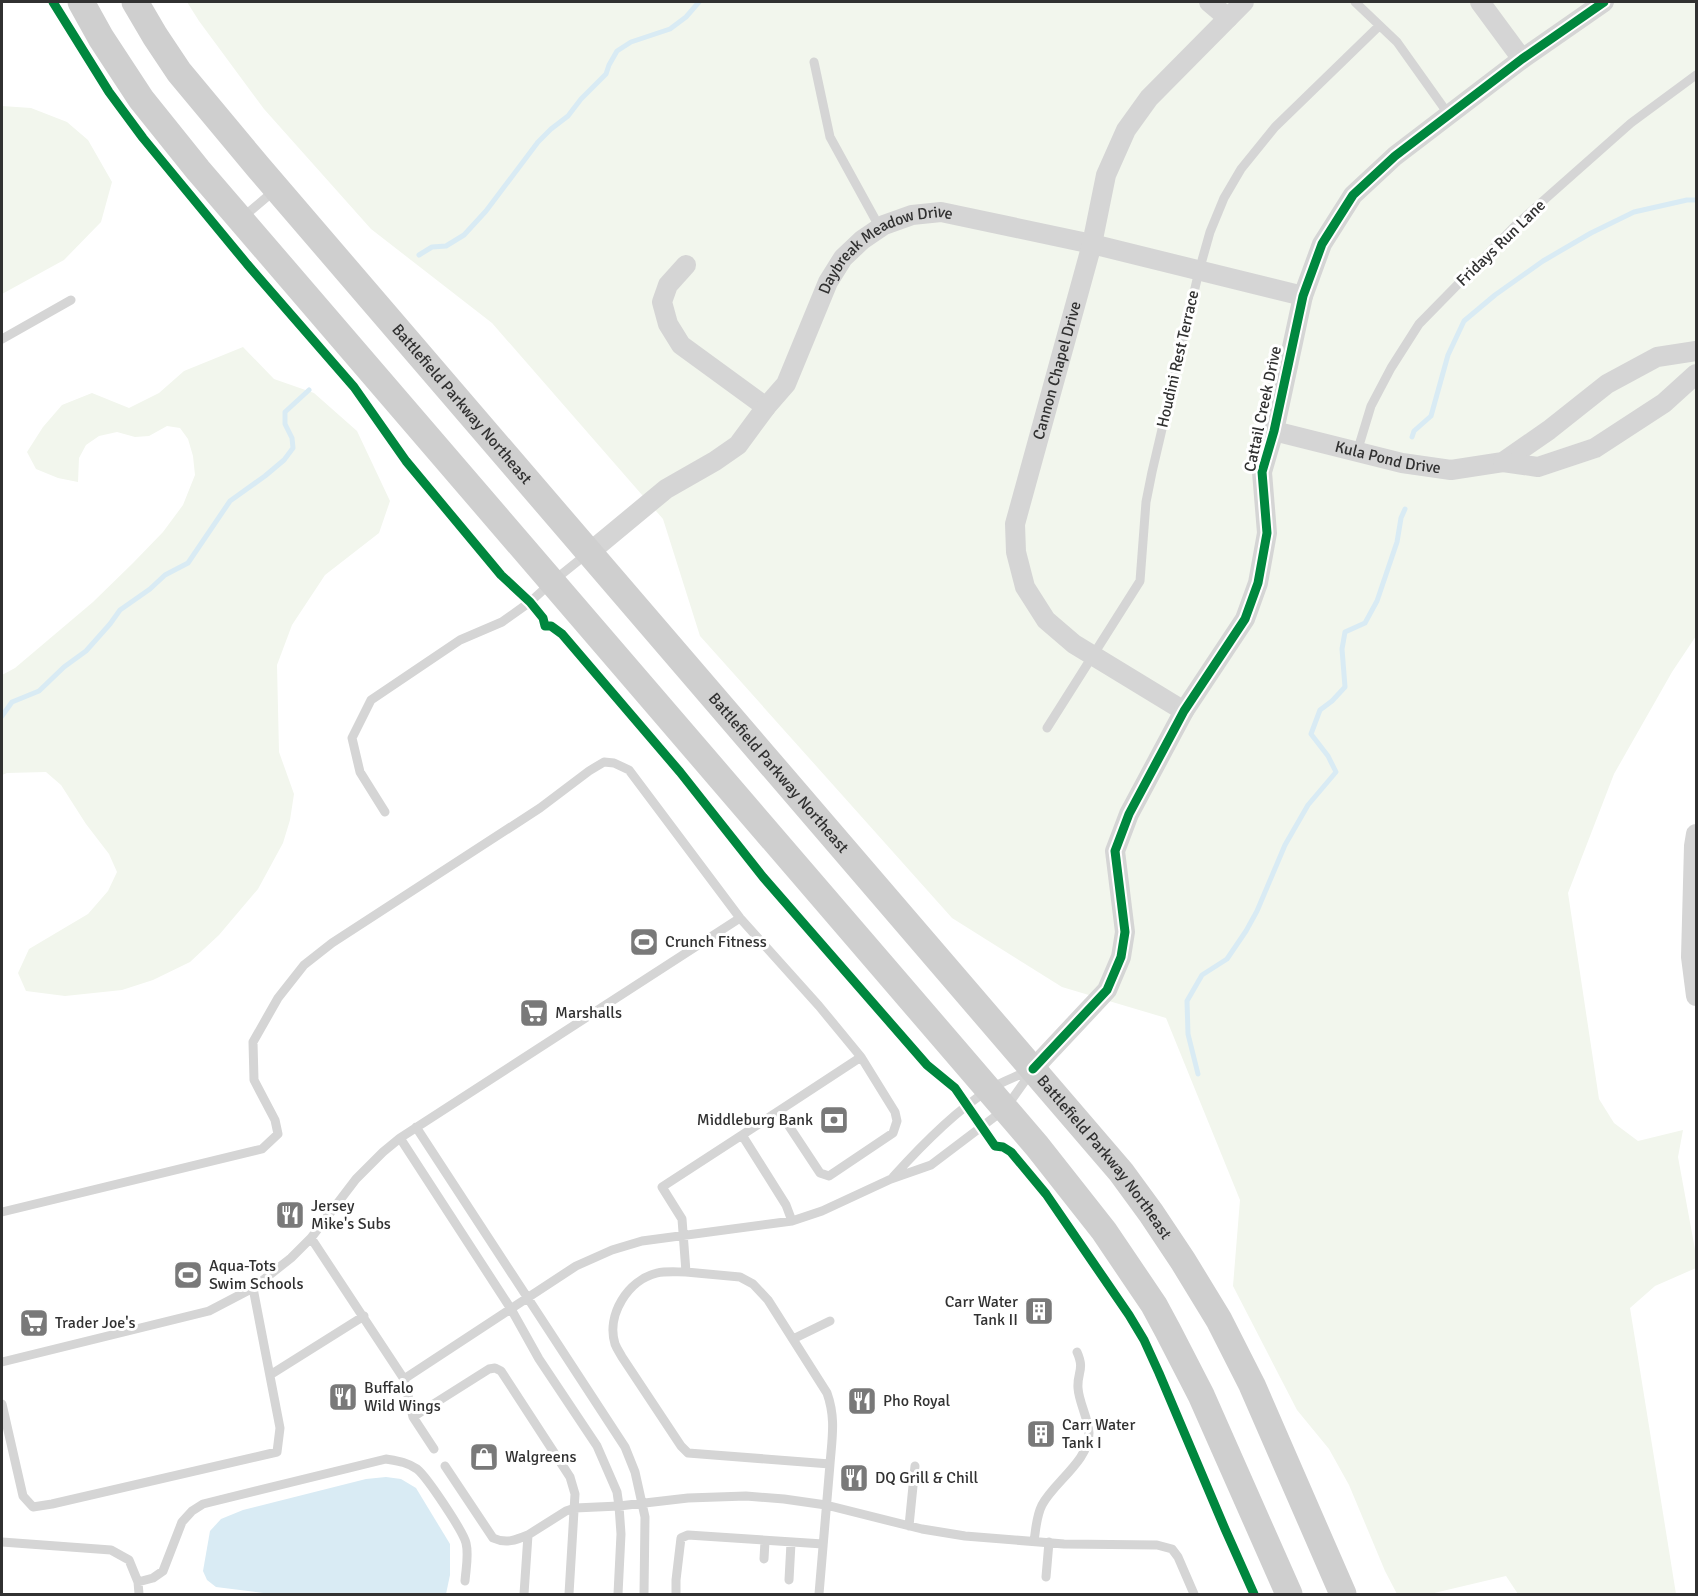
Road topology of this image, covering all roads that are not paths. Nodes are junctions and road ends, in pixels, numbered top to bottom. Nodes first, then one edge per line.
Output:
1 (81, 2) edge
2 (135, 2) edge
3 (1209, 2) edge
4 (1244, 2) edge
5 (1355, 2) edge
6 (1480, 2) edge
7 (1604, 2) edge
8 (1228, 18) junction
9 (1379, 26) junction
10 (1522, 59) junction
11 (814, 62) dead end
12 (1696, 75) edge
13 (1449, 115) junction
14 (277, 189) junction
15 (240, 220) junction
16 (880, 228) junction
17 (1092, 244) junction
18 (686, 265) dead end
19 (1199, 271) junction
20 (1303, 296) junction
21 (71, 300) dead end
22 (2, 339) edge
23 (1696, 351) edge
24 (1696, 374) edge
25 (766, 407) junction
26 (1274, 431) junction
27 (1357, 452) junction
28 (1503, 462) junction
29 (590, 552) junction
30 (552, 582) junction
31 (1094, 656) junction
32 (1184, 711) junction
33 (1047, 728) dead end
34 (385, 812) dead end
35 (1696, 834) edge
36 (740, 918) junction
37 (1694, 926) edge
38 (1696, 996) edge
39 (861, 1057) junction
40 (1033, 1069) junction
41 (997, 1100) junction
42 (779, 1111) junction
43 (416, 1127) junction
44 (742, 1136) junction
45 (400, 1138) junction
46 (891, 1179) junction
47 (2, 1212) edge
48 (792, 1221) junction
49 (684, 1235) junction
50 (311, 1238) junction
51 (686, 1272) junction
52 (253, 1288) junction
53 (528, 1297) junction
54 (511, 1309) junction
55 (364, 1316) junction
56 (831, 1321) dead end
57 (793, 1340) junction
58 (1077, 1352) dead end
59 (2, 1362) edge
60 (270, 1375) junction
61 (404, 1379) junction
62 (2, 1404) edge
63 (413, 1417) junction
64 (434, 1449) dead end
65 (830, 1464) junction
66 (445, 1466) dead end
67 (915, 1466) dead end
68 (643, 1503) junction
69 (825, 1505) junction
70 (619, 1506) junction
71 (575, 1508) junction
72 (909, 1526) junction
73 (528, 1535) junction
74 (765, 1540) junction
75 (1034, 1541) junction
76 (2, 1542) edge
77 (1049, 1542) junction
78 (791, 1543) junction
79 (823, 1544) junction
80 (764, 1559) dead end
81 (1046, 1577) dead end
82 (789, 1580) dead end
83 (465, 1581) dead end
84 (138, 1582) junction
85 (139, 1594) edge
86 (524, 1594) edge
87 (569, 1594) edge
88 (618, 1594) edge
89 (644, 1594) edge
90 (676, 1594) edge
91 (819, 1594) edge
92 (1194, 1594) edge
93 (1289, 1594) edge
94 (1342, 1594) edge

1 - 15 main road
2 - 14 main road, Battlefield Parkway Northeast
3 - 8 street
4 - 8 street, Cannon Chapel Drive
5 - 9 lane
6 - 10 street
7 - 10 street, Cattail Creek Drive
8 - 17 street, Cannon Chapel Drive
9 - 13 lane
9 - 19 lane, Houdini Rest Terrace
10 - 13 street, Cattail Creek Drive
11 - 16 lane
12 - 27 lane, Fridays Run Lane
13 - 20 street, Cattail Creek Drive
14 - 15 lane
14 - 29 main road, Battlefield Parkway Northeast
15 - 30 main road
16 - 17 street, Daybreak Meadow Drive
16 - 25 street, Daybreak Meadow Drive
17 - 19 street, Daybreak Meadow Drive
17 - 31 street, Cannon Chapel Drive
18 - 25 street
19 - 20 street, Daybreak Meadow Drive
19 - 31 lane, Houdini Rest Terrace
20 - 26 street, Cattail Creek Drive
21 - 22 lane
23 - 28 street, Kula Pond Drive
24 - 28 street, Kula Pond Drive
25 - 29 street, Daybreak Meadow Drive
26 - 27 street, Kula Pond Drive
26 - 32 street, Cattail Creek Drive
27 - 28 street, Kula Pond Drive
29 - 30 lane
29 - 40 main road, Battlefield Parkway Northeast
30 - 34 lane
30 - 41 main road
31 - 32 street, Cannon Chapel Drive
31 - 33 lane, Houdini Rest Terrace
32 - 40 street, Cattail Creek Drive
35 - 37 street
36 - 39 lane
36 - 43 lane
36 - 47 lane
37 - 38 street
39 - 42 lane
39 - 42 lane
40 - 41 lane
40 - 41 lane
40 - 94 main road, Battlefield Parkway Northeast
41 - 46 lane
41 - 46 lane
41 - 93 main road
42 - 44 lane
43 - 45 lane
43 - 53 lane
44 - 48 lane
44 - 49 lane
45 - 50 lane
45 - 54 lane
46 - 48 lane
48 - 49 lane
49 - 51 lane
49 - 53 lane
50 - 52 lane
50 - 55 lane
51 - 57 lane
51 - 65 lane
52 - 59 lane
52 - 60 lane
53 - 54 lane
53 - 68 lane
54 - 61 lane
54 - 70 lane
55 - 60 lane
55 - 61 lane
56 - 57 lane
57 - 65 lane
58 - 75 lane
60 - 62 lane
61 - 63 lane
63 - 64 lane
63 - 71 lane
65 - 69 lane
66 - 73 lane
67 - 72 lane
68 - 69 lane
68 - 70 lane
68 - 89 lane
69 - 72 lane
69 - 79 lane
70 - 71 lane
70 - 88 lane
71 - 73 lane
71 - 87 lane
72 - 75 lane
73 - 86 lane
74 - 78 lane
74 - 80 lane
74 - 90 lane
75 - 77 lane
76 - 84 lane
77 - 81 lane
77 - 92 lane
78 - 79 lane
78 - 82 lane
79 - 91 lane
83 - 84 lane
84 - 85 lane

